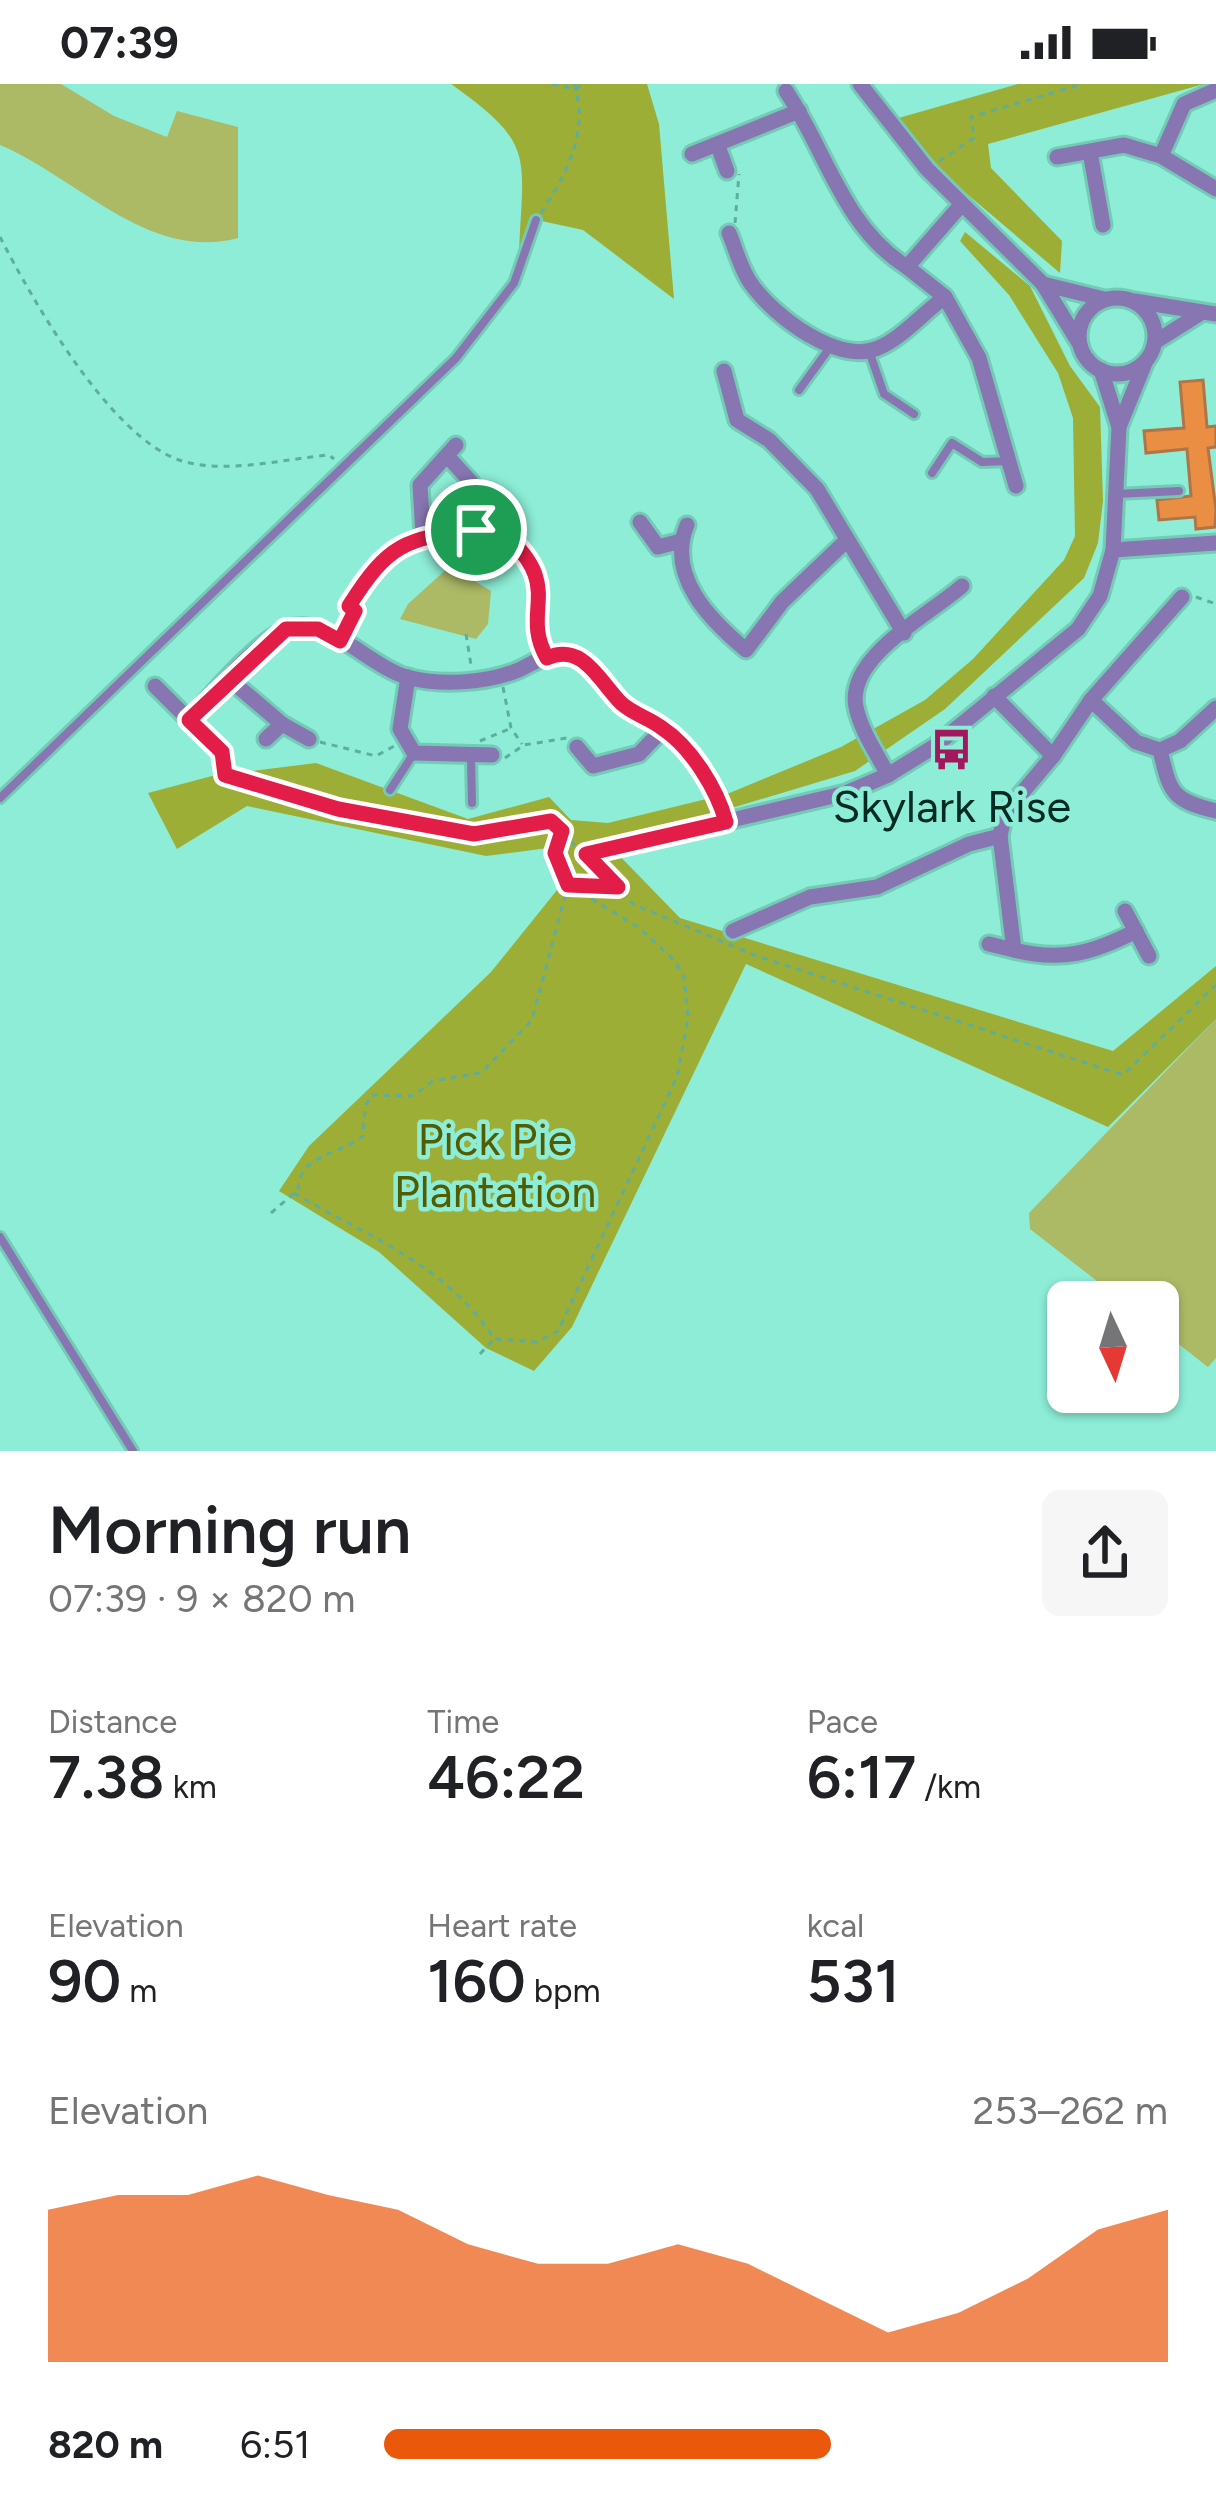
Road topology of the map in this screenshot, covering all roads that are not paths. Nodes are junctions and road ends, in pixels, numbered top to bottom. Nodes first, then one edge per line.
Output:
1 (860, 84) edge
2 (1216, 90) edge
3 (786, 91) dead end
4 (799, 112) junction
5 (718, 146) junction
6 (1090, 152) junction
7 (692, 154) dead end
8 (1161, 156) junction
9 (1058, 157) dead end
10 (727, 171) road end
11 (1216, 189) edge
12 (961, 205) junction
13 (536, 220) road end
14 (1103, 225) dead end
15 (730, 233) road end
16 (907, 267) junction
17 (1043, 284) junction
18 (945, 297) junction
19 (1105, 299) junction
20 (1135, 302) junction
21 (1208, 314) edge
22 (1155, 342) junction
23 (1079, 343) junction
24 (832, 345) junction
25 (869, 350) junction
26 (1144, 363) junction
27 (1101, 370) junction
28 (724, 371) dead end
29 (800, 390) dead end
30 (914, 414) dead end
31 (1119, 428) junction
32 (1011, 461) junction
33 (932, 472) dead end
34 (471, 482) dead end
35 (1016, 486) dead end
36 (1179, 491) dead end
37 (1115, 494) junction
38 (640, 522) dead end
39 (423, 535) junction
40 (847, 540) junction
41 (1216, 543) edge
42 (1113, 550) junction
43 (962, 586) dead end
44 (1182, 597) road end
45 (349, 606) dead end
46 (904, 633) junction
47 (547, 658) junction
48 (408, 677) junction
49 (228, 678) junction
50 (154, 686) dead end
51 (994, 696) junction
52 (1091, 700) junction
53 (1216, 708) edge
54 (282, 724) junction
55 (664, 728) junction
56 (266, 739) dead end
57 (309, 739) road end
58 (408, 747) junction
59 (577, 747) road end
60 (1160, 750) junction
61 (471, 754) junction
62 (492, 755) road end
63 (1054, 755) junction
64 (593, 766) junction
65 (888, 776) junction
66 (575, 778) dead end
67 (390, 790) dead end
68 (0, 798) edge
69 (472, 803) dead end
70 (1216, 811) edge
71 (726, 822) junction
72 (681, 832) road end
73 (1000, 836) junction
74 (1125, 911) dead end
75 (733, 931) dead end
76 (1136, 931) junction
77 (988, 944) dead end
78 (1014, 950) junction
79 (1149, 956) dead end
80 (0, 1237) edge
81 (133, 1451) edge

1 - 12 street
2 - 8 street
3 - 4 street
4 - 5 street
4 - 16 street
5 - 7 street
5 - 10 street
6 - 8 street
6 - 9 street
6 - 14 street
8 - 11 street
12 - 16 street
12 - 17 street
13 - 68 lane
15 - 24 street
16 - 18 street
17 - 19 street
17 - 23 street
18 - 25 street
18 - 32 street
19 - 20 street
19 - 23 street
20 - 21 street
20 - 22 street
21 - 22 street
22 - 26 street
23 - 27 street
24 - 25 street
24 - 29 lane
25 - 30 lane
26 - 27 street
26 - 31 street
27 - 31 street
28 - 40 street
31 - 37 street
32 - 33 lane
32 - 35 street
34 - 39 street
36 - 37 lane
37 - 42 street
38 - 40 street
39 - 45 street
39 - 47 street
40 - 46 street
41 - 42 street
42 - 51 street
43 - 46 street
44 - 52 street
46 - 65 street
47 - 48 street
47 - 55 street
48 - 49 street
48 - 58 street
49 - 50 street
49 - 54 street
51 - 63 street
51 - 65 street
52 - 60 street
52 - 63 street
53 - 60 street
54 - 56 street
54 - 57 street
55 - 64 street
55 - 71 street
58 - 61 street
58 - 67 lane
59 - 64 street
60 - 70 street
61 - 62 street
61 - 69 lane
63 - 73 street
64 - 66 street
65 - 71 street
71 - 72 street
73 - 75 street
73 - 78 street
74 - 76 street
76 - 78 street
76 - 79 street
77 - 78 street
80 - 81 lane

